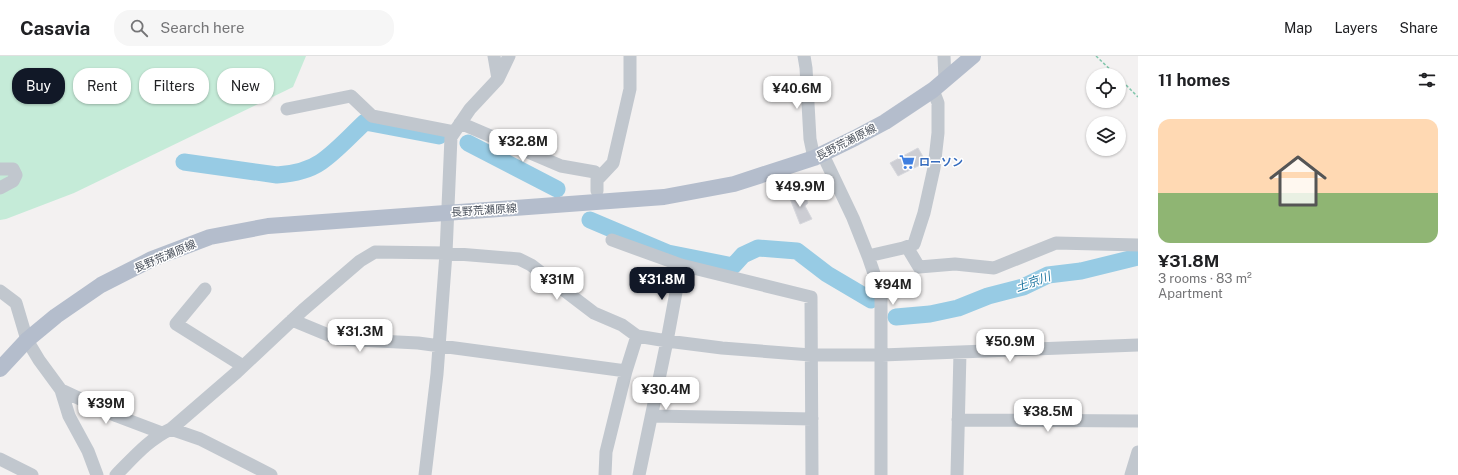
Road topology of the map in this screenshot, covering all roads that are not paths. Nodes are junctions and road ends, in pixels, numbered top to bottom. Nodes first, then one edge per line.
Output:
1 (494, 56) edge
2 (509, 56) edge
3 (630, 56) edge
4 (804, 56) edge
5 (944, 56) edge
6 (973, 56) edge
7 (498, 79) junction
8 (945, 80) junction
9 (933, 90) junction
10 (287, 109) dead end
11 (457, 128) junction
12 (819, 156) junction
13 (0, 169) edge
14 (600, 177) junction
15 (0, 188) edge
16 (597, 191) dead end
17 (448, 212) junction
18 (612, 240) dead end
19 (1138, 244) edge
20 (907, 247) junction
21 (446, 253) junction
22 (868, 256) junction
23 (681, 265) junction
24 (205, 289) dead end
25 (0, 291) edge
26 (292, 320) junction
27 (637, 336) junction
28 (27, 340) junction
29 (667, 341) junction
30 (1138, 345) edge
31 (439, 346) junction
32 (960, 352) junction
33 (811, 355) junction
34 (882, 355) junction
35 (243, 366) junction
36 (0, 369) edge
37 (626, 372) junction
38 (61, 390) junction
39 (652, 416) junction
40 (812, 419) junction
41 (958, 420) junction
42 (1138, 421) edge
43 (167, 431) junction
44 (1138, 452) edge
45 (0, 459) edge
46 (32, 475) edge
47 (97, 475) edge
48 (116, 475) edge
49 (271, 475) edge
50 (425, 475) edge
51 (605, 475) edge
52 (639, 475) edge
53 (812, 475) edge
54 (881, 475) edge
55 (957, 475) edge
56 (1131, 475) edge

1 - 7 street
2 - 7 street
3 - 14 street
4 - 12 street
5 - 8 street
6 - 8 main road, 長野荒瀬原線
7 - 11 street
8 - 9 main road, 長野荒瀬原線
9 - 12 main road, 長野荒瀬原線
9 - 20 street
10 - 11 street
11 - 14 street
11 - 17 street
12 - 17 main road, 長野荒瀬原線
12 - 22 street
13 - 15 street
14 - 16 street
17 - 21 street
17 - 28 main road, 長野荒瀬原線
18 - 23 street
19 - 20 street
20 - 22 street
21 - 26 street
21 - 27 street
21 - 31 street
22 - 34 street
23 - 29 street
23 - 33 street
24 - 35 street
25 - 28 street
26 - 31 street
26 - 35 street
27 - 29 street
27 - 37 street
28 - 36 main road, 長野荒瀬原線
28 - 38 street
29 - 33 street
29 - 39 street
30 - 32 street
31 - 37 street
31 - 50 street
32 - 34 street
32 - 41 street
33 - 34 street
33 - 40 street
34 - 54 street
35 - 43 street
37 - 51 street
38 - 43 street
38 - 47 street
39 - 40 street
39 - 52 street
40 - 53 street
41 - 42 street
41 - 55 street
43 - 48 street
43 - 49 street
44 - 56 street
45 - 46 street

